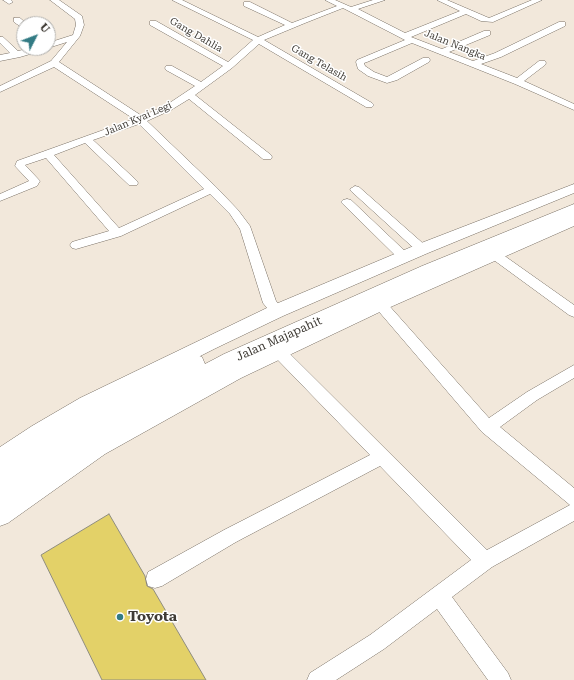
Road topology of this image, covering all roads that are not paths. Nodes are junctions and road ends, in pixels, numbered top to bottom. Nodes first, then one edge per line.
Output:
1 (54, 0) edge
2 (329, 0) edge
3 (441, 0) edge
4 (465, 0) edge
5 (520, 0) edge
6 (538, 0) edge
7 (182, 1) edge
8 (375, 1) edge
9 (529, 3) junction
10 (247, 4) dead end
11 (452, 4) junction
12 (347, 7) junction
13 (466, 11) junction
14 (251, 15) dead end
15 (153, 23) dead end
16 (562, 24) dead end
17 (291, 25) junction
18 (281, 29) junction
19 (487, 33) dead end
20 (76, 36) junction
21 (409, 38) junction
22 (0, 39) edge
23 (258, 40) junction
24 (56, 42) edge
25 (441, 52) junction
26 (16, 54) edge
27 (16, 55) edge
28 (0, 58) edge
29 (426, 60) dead end
30 (54, 63) junction
31 (542, 63) dead end
32 (474, 64) junction
33 (229, 66) junction
34 (169, 68) dead end
35 (518, 82) junction
36 (201, 86) junction
37 (0, 89) edge
38 (189, 95) junction
39 (572, 104) edge
40 (369, 105) dead end
41 (141, 120) junction
42 (87, 140) junction
43 (48, 154) junction
44 (267, 157) dead end
45 (133, 183) dead end
46 (212, 189) junction
47 (355, 189) dead end
48 (574, 191) edge
49 (0, 198) edge
50 (347, 202) dead end
51 (574, 210) edge
52 (574, 220) edge
53 (117, 233) junction
54 (76, 245) dead end
55 (495, 255) junction
56 (418, 260) junction
57 (380, 304) junction
58 (277, 311) junction
59 (574, 312) edge
60 (278, 351) junction
61 (571, 376) edge
62 (488, 427) junction
63 (381, 457) junction
64 (0, 459) edge
65 (0, 476) edge
66 (0, 498) edge
67 (574, 499) edge
68 (574, 512) edge
69 (0, 515) edge
70 (485, 561) junction
71 (155, 579) dead end
72 (439, 595) junction
73 (317, 680) edge
74 (501, 680) edge

1 - 20 street
2 - 12 street, Jalan Nangka
3 - 11 street
4 - 11 street
5 - 9 street
6 - 9 street
7 - 23 street, Gang Telasih
8 - 12 street, Jalan Kyai Legi
9 - 13 street
10 - 17 street
11 - 13 street
12 - 17 street, Jalan Kyai Legi
12 - 21 street, Jalan Nangka
13 - 21 street
14 - 18 street
15 - 33 street, Gang Dahlia
16 - 32 street
17 - 18 street, Jalan Kyai Legi
18 - 23 street, Jalan Kyai Legi
19 - 25 street
20 - 24 street
20 - 30 street
21 - 25 street, Jalan Nangka
21 - 29 street
22 - 26 street
23 - 33 street, Jalan Kyai Legi
23 - 40 street, Gang Telasih
25 - 32 street, Jalan Nangka
27 - 28 street
30 - 37 street
30 - 41 street
31 - 35 street
32 - 35 street, Jalan Nangka
33 - 36 street, Jalan Kyai Legi
34 - 36 street
35 - 39 street, Jalan Nangka
36 - 38 street, Jalan Kyai Legi
38 - 41 street, Jalan Kyai Legi
38 - 44 street
41 - 42 street, Jalan Kyai Legi
41 - 46 street
42 - 43 street, Jalan Kyai Legi
42 - 45 street
43 - 49 street, Jalan Kyai Legi
43 - 53 street
46 - 53 street
46 - 58 street
47 - 56 street
48 - 56 highway, Jalan Majapahit
50 - 56 street
51 - 56 highway, Jalan Majapahit
52 - 55 street
53 - 54 street
55 - 57 street
55 - 59 street
56 - 58 street
56 - 65 highway, Jalan Majapahit
56 - 66 highway, Jalan Majapahit
57 - 60 street
57 - 62 street
58 - 64 street
60 - 63 street
60 - 69 street
61 - 62 street
62 - 67 street
63 - 70 street
63 - 71 street
68 - 70 street
70 - 72 street
72 - 73 street
72 - 74 street

